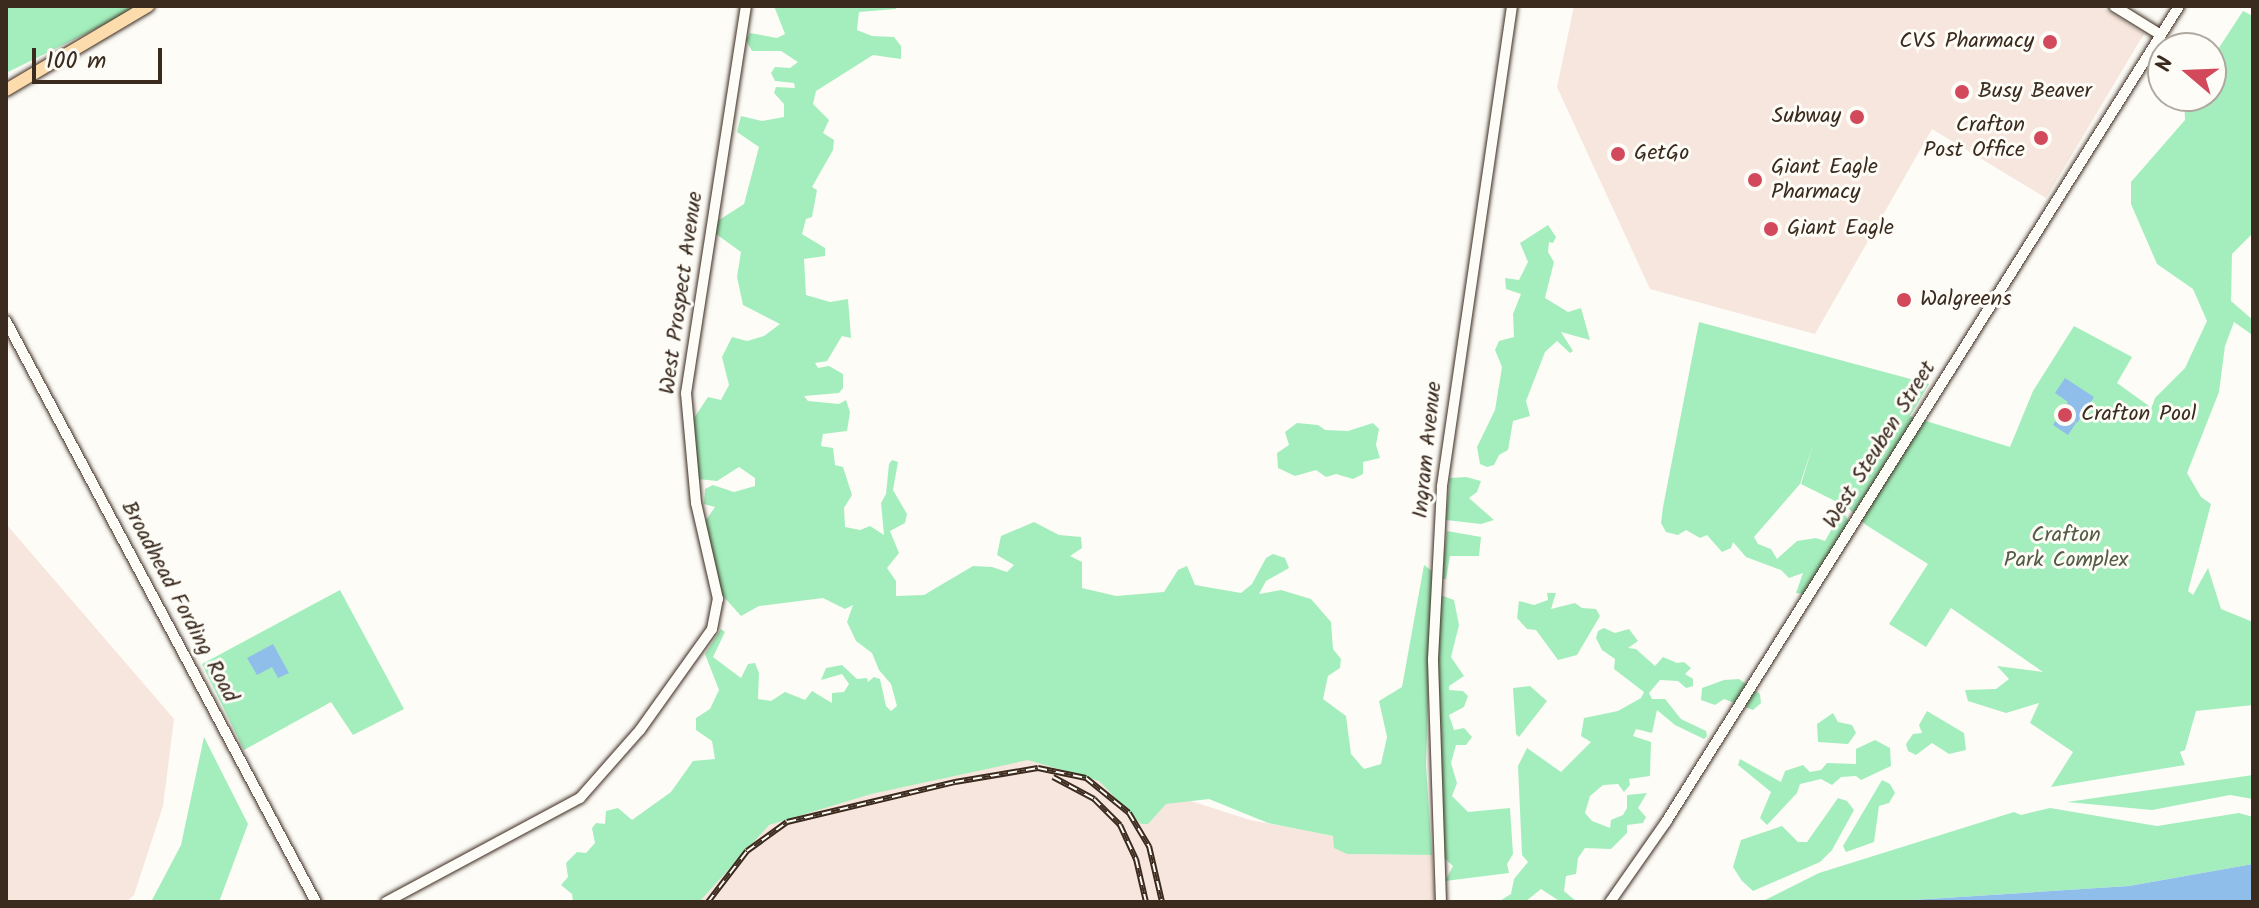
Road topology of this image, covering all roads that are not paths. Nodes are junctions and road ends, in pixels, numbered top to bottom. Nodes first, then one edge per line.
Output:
1 (148, 6) edge
2 (746, 6) edge
3 (1512, 6) edge
4 (2114, 6) edge
5 (2179, 6) edge
6 (2156, 32) edge
7 (2163, 32) edge
8 (2147, 57) edge
9 (6, 90) edge
10 (6, 321) edge
11 (316, 902) edge
12 (386, 902) edge
13 (1441, 902) edge
14 (1610, 902) edge

1 - 9 main road
2 - 12 street, West Prospect Avenue
3 - 13 street, Ingram Avenue
4 - 6 street
5 - 7 street, West Steuben Street
8 - 14 street, West Steuben Street
10 - 11 street, Broadhead Fording Road

